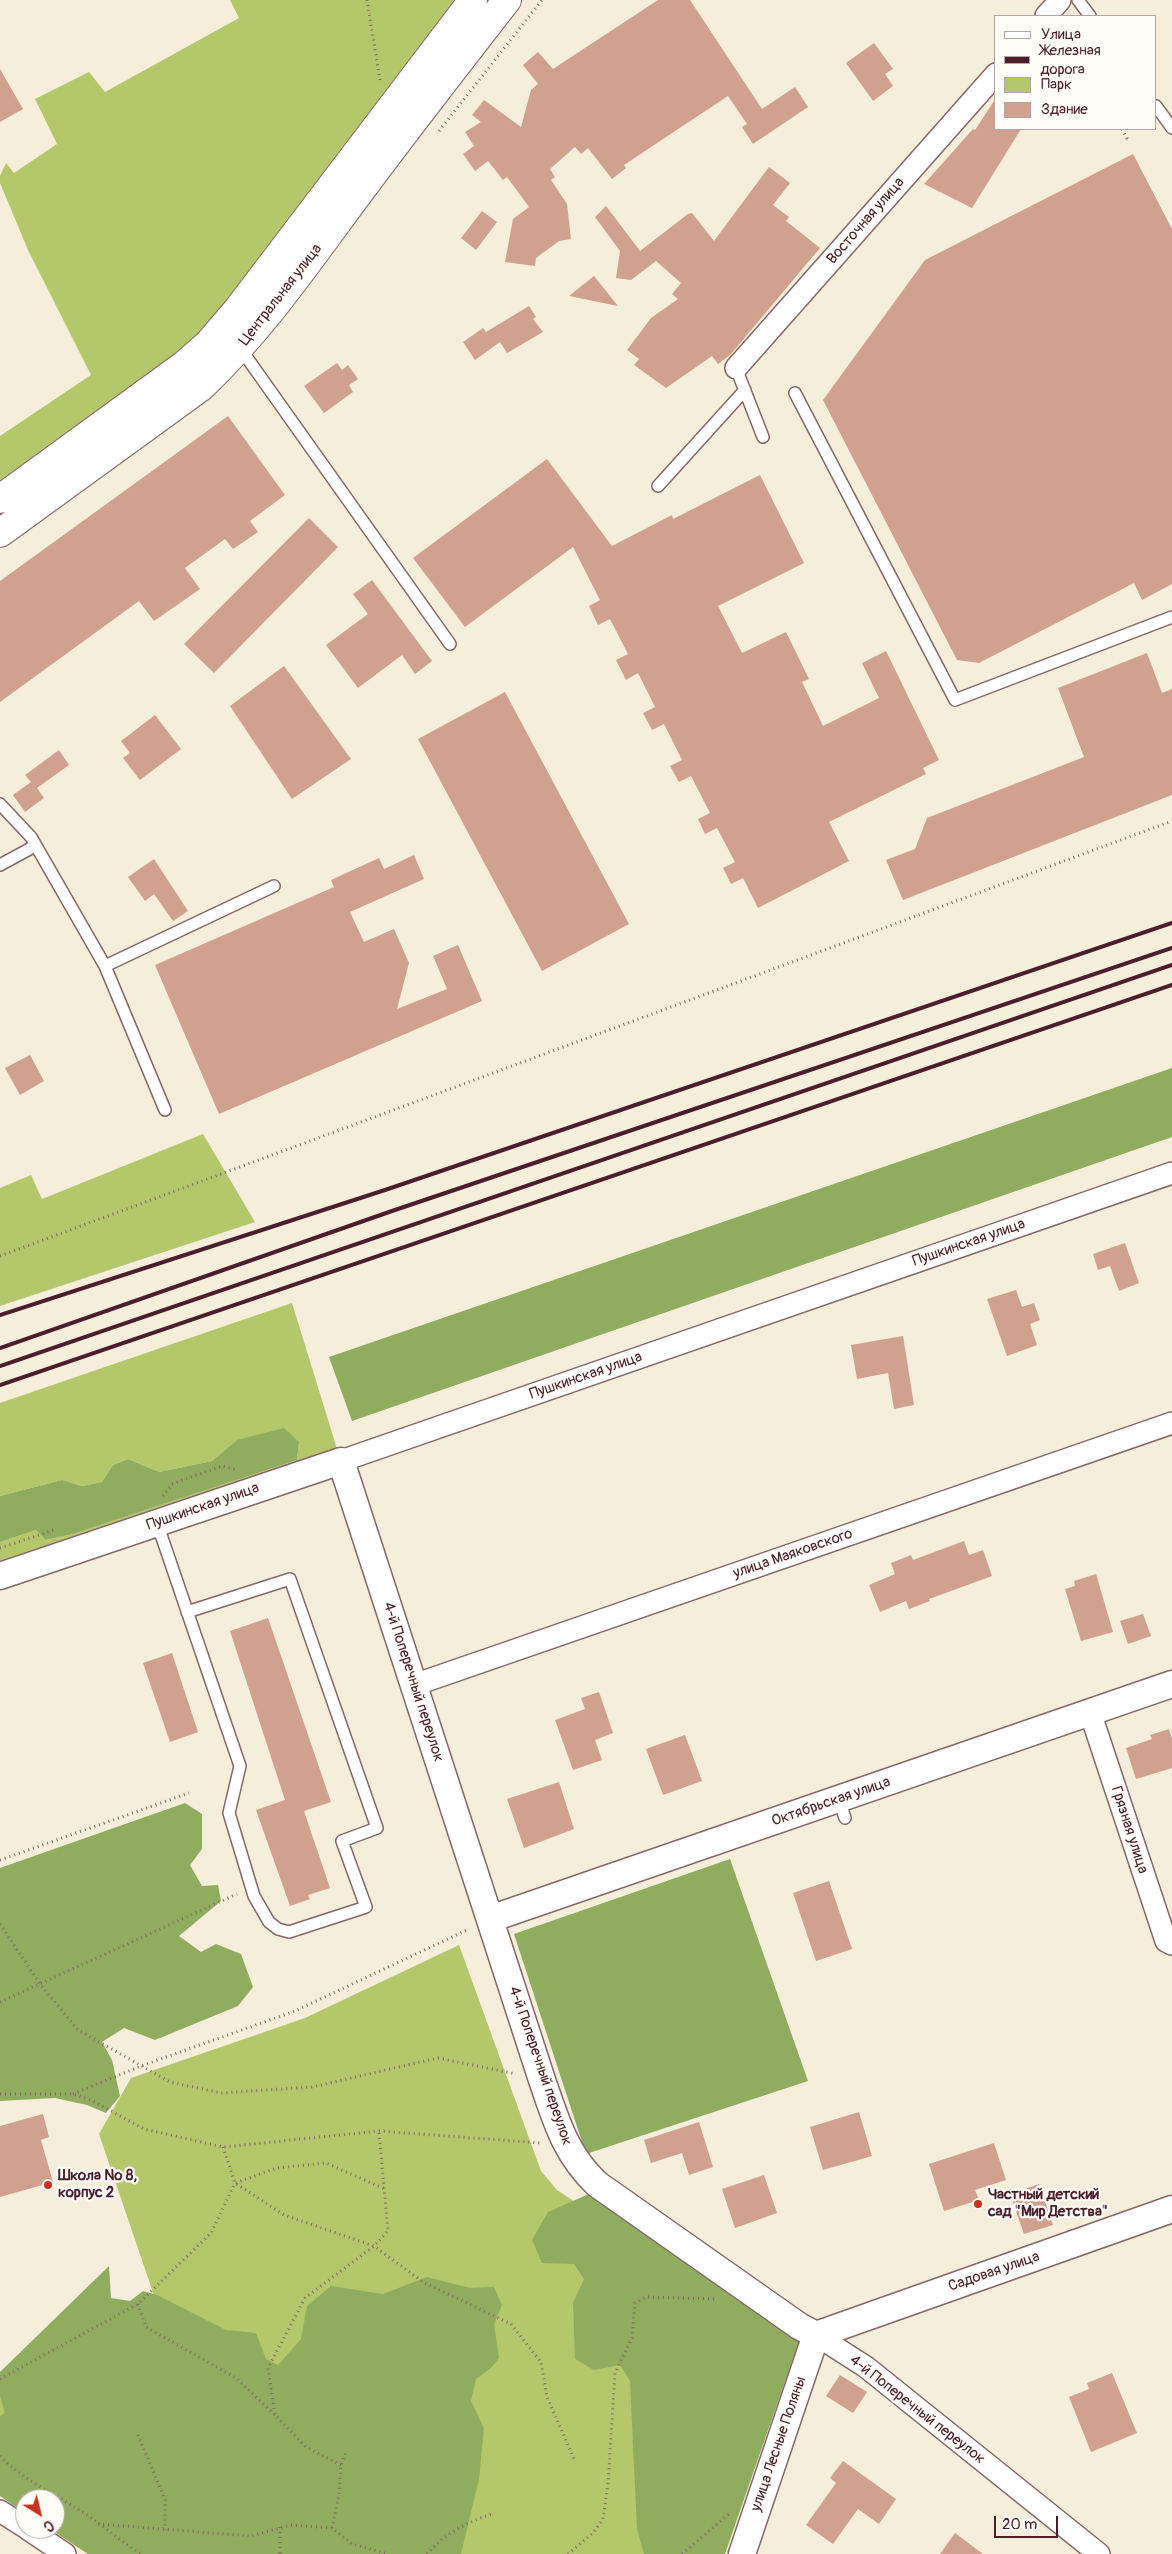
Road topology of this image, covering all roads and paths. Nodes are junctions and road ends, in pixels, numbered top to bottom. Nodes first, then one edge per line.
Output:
1 (367, 0) edge
2 (473, 0) edge
3 (507, 0) edge
4 (1060, 0) edge
5 (1078, 0) edge
6 (1047, 15) edge
7 (1089, 15) edge
8 (994, 76) edge
9 (380, 80) dead end
10 (1157, 107) edge
11 (1172, 128) edge
12 (1123, 130) edge
13 (1128, 140) dead end
14 (240, 348) junction
15 (736, 368) joint
16 (745, 390) junction
17 (795, 393) dead end
18 (763, 437) dead end
19 (658, 486) dead end
20 (0, 499) edge
21 (0, 533) edge
22 (1172, 617) edge
23 (450, 644) dead end
24 (0, 804) edge
25 (1172, 821) edge
26 (36, 846) junction
27 (0, 865) edge
28 (274, 886) dead end
29 (105, 966) junction
30 (165, 1110) dead end
31 (1172, 1173) edge
32 (0, 1256) edge
33 (1172, 1424) edge
34 (341, 1461) junction
35 (157, 1523) junction
36 (0, 1576) edge
37 (187, 1612) junction
38 (1172, 1684) edge
39 (414, 1685) junction
40 (1090, 1712) junction
41 (189, 1793) dead end
42 (0, 1860) edge
43 (252, 1888) junction
44 (490, 1919) junction
45 (0, 1924) edge
46 (1172, 1944) edge
47 (40, 1984) junction
48 (0, 2002) edge
49 (141, 2066) junction
50 (542, 2080) junction
51 (0, 2094) edge
52 (73, 2094) junction
53 (379, 2131) junction
54 (546, 2144) dead end
55 (222, 2147) junction
56 (235, 2183) junction
57 (385, 2188) junction
58 (1172, 2209) edge
59 (374, 2246) junction
60 (726, 2299) dead end
61 (138, 2304) junction
62 (816, 2334) junction
63 (0, 2379) edge
64 (275, 2415) junction
65 (138, 2436) dead end
66 (346, 2452) dead end
67 (0, 2456) edge
68 (575, 2461) dead end
69 (341, 2465) junction
70 (0, 2511) edge
71 (732, 2512) dead end
72 (491, 2514) dead end
73 (15, 2521) edge
74 (98, 2524) junction
75 (280, 2527) junction
76 (332, 2528) junction
77 (165, 2530) junction
78 (42, 2539) edge
79 (65, 2554) edge
80 (141, 2554) edge
81 (280, 2554) edge
82 (388, 2554) edge
83 (427, 2554) edge
84 (568, 2554) edge
85 (682, 2554) edge
86 (742, 2554) edge
87 (1099, 2554) edge

1 - 9 path
2 - 20 main road, Центральная улица
3 - 14 main road, Центральная улица
4 - 6 street
5 - 7 lane
8 - 15 street, Восточная улица
10 - 11 lane
12 - 13 path
14 - 21 main road, Центральная улица
14 - 23 lane
15 - 16 lane
16 - 18 lane
16 - 19 lane
17 - 22 lane
24 - 26 lane
25 - 32 path
26 - 27 lane
26 - 29 lane
28 - 29 lane
29 - 30 lane
31 - 34 street, Пушкинская улица
33 - 39 street, улица Маяковского
34 - 35 street, Пушкинская улица
34 - 39 street, 4-й Поперечный переулок
35 - 36 street, Пушкинская улица
35 - 37 lane
37 - 43 lane
37 - 43 lane
38 - 40 street, Октябрьская улица
39 - 44 street, 4-й Поперечный переулок
40 - 44 street, Октябрьская улица
40 - 46 street, Грязная улица
41 - 42 path
43 - 47 path
44 - 49 path
44 - 50 street, 4-й Поперечный переулок
45 - 47 path
47 - 48 path
47 - 49 path
49 - 50 path
49 - 52 path
50 - 62 street, 4-й Поперечный переулок
51 - 52 path
52 - 55 path
53 - 54 path
53 - 55 path
53 - 57 path
55 - 56 path
56 - 57 path
56 - 59 path
56 - 61 path
57 - 59 path
58 - 62 street, Садовая улица
59 - 64 path
59 - 68 path
60 - 84 path
61 - 63 path
61 - 64 path
62 - 86 street, улица Лесные Поляны
62 - 87 street, 4-й Поперечный переулок
64 - 69 path
65 - 77 path
66 - 69 path
67 - 74 path
69 - 76 path
70 - 73 street
71 - 85 path
72 - 83 path
74 - 77 path
74 - 80 path
75 - 76 path
75 - 77 path
75 - 81 path
76 - 82 path
78 - 79 street

